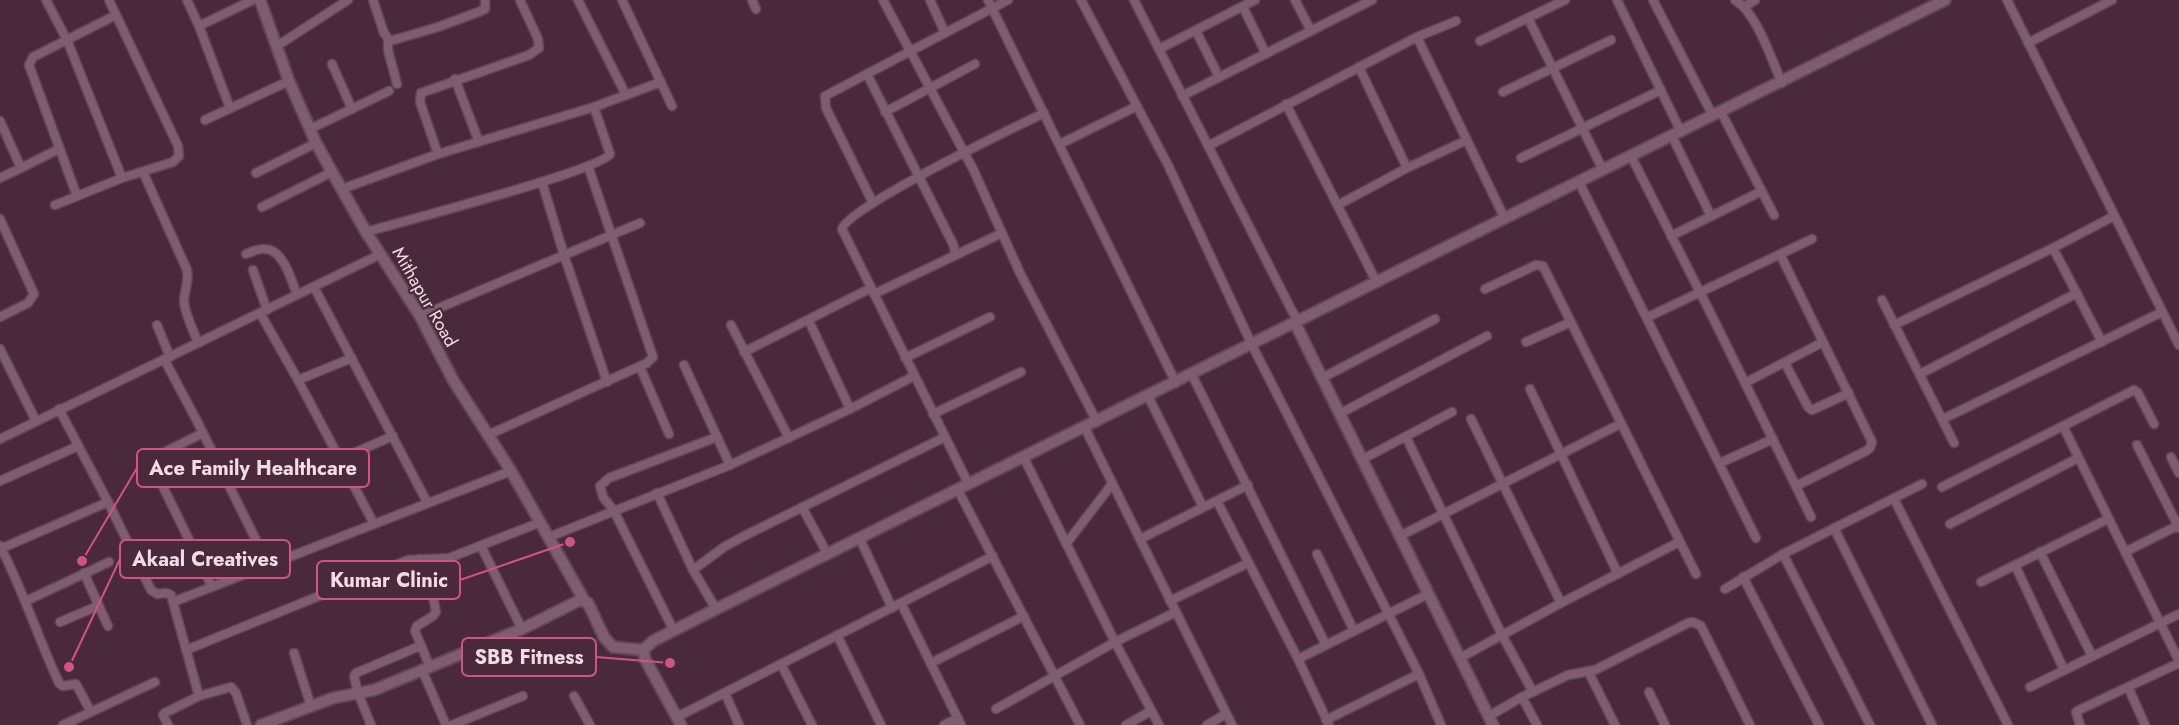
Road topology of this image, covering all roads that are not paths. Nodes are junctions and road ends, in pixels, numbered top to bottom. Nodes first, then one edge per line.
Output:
1 (46, 0) edge
2 (109, 0) edge
3 (187, 0) edge
4 (253, 0) edge
5 (260, 0) edge
6 (348, 0) edge
7 (373, 0) edge
8 (485, 0) edge
9 (520, 0) edge
10 (578, 0) edge
11 (622, 0) edge
12 (752, 0) edge
13 (883, 0) edge
14 (930, 0) edge
15 (1008, 0) edge
16 (1081, 0) edge
17 (1134, 0) edge
18 (1255, 0) edge
19 (1295, 0) edge
20 (1372, 0) edge
21 (1565, 0) edge
22 (1617, 0) edge
23 (1653, 0) edge
24 (1735, 0) edge
25 (1755, 0) edge
26 (1945, 0) edge
27 (2007, 0) edge
28 (2112, 0) edge
29 (990, 4) edge
30 (1356, 4) edge
31 (1243, 6) junction
32 (1744, 7) junction
33 (756, 9) dead end
34 (116, 15) junction
35 (1528, 18) junction
36 (1456, 21) dead end
37 (199, 26) junction
38 (1196, 31) junction
39 (1311, 31) junction
40 (945, 33) junction
41 (1417, 37) junction
42 (66, 40) junction
43 (388, 40) junction
44 (1611, 40) dead end
45 (1480, 41) dead end
46 (2028, 43) junction
47 (277, 46) junction
48 (1159, 49) junction
49 (911, 51) junction
50 (1266, 54) junction
51 (332, 64) dead end
52 (975, 64) dead end
53 (1359, 67) junction
54 (1553, 69) junction
55 (867, 74) junction
56 (1219, 77) junction
57 (455, 79) junction
58 (289, 81) junction
59 (661, 82) junction
60 (1782, 83) junction
61 (397, 84) dead end
62 (930, 88) junction
63 (389, 90) dead end
64 (1661, 90) junction
65 (1503, 92) dead end
66 (626, 95) junction
67 (1182, 96) junction
68 (1286, 104) junction
69 (672, 106) dead end
70 (1137, 106) junction
71 (594, 107) junction
72 (230, 108) junction
73 (352, 109) junction
74 (885, 112) junction
75 (1044, 113) junction
76 (1717, 114) junction
77 (205, 120) dead end
78 (0, 121) edge
79 (310, 129) junction
80 (1582, 129) junction
81 (1676, 134) junction
82 (1467, 140) junction
83 (479, 142) junction
84 (316, 143) junction
85 (1060, 144) junction
86 (1208, 146) junction
87 (58, 149) junction
88 (964, 152) junction
89 (438, 154) junction
90 (1631, 156) junction
91 (1521, 158) dead end
92 (588, 166) junction
93 (21, 168) junction
94 (1407, 168) junction
95 (1603, 170) junction
96 (143, 172) junction
97 (332, 172) junction
98 (256, 173) dead end
99 (0, 178) edge
100 (122, 178) junction
101 (918, 178) junction
102 (542, 182) junction
103 (1579, 182) junction
104 (342, 189) junction
105 (1762, 191) junction
106 (77, 196) junction
107 (873, 203) junction
108 (55, 205) dead end
109 (1338, 205) junction
110 (262, 207) dead end
111 (1774, 215) dead end
112 (1711, 216) junction
113 (2114, 216) junction
114 (0, 219) edge
115 (1505, 219) junction
116 (640, 223) dead end
117 (366, 231) junction
118 (1002, 233) junction
119 (611, 236) junction
120 (1671, 236) junction
121 (1812, 238) dead end
122 (2054, 248) junction
123 (246, 254) dead end
124 (381, 254) junction
125 (1780, 254) junction
126 (564, 255) junction
127 (956, 255) junction
128 (253, 270) dead end
129 (1377, 283) junction
130 (314, 287) junction
131 (1485, 290) dead end
132 (873, 291) junction
133 (1700, 292) junction
134 (2077, 293) junction
135 (297, 295) junction
136 (1882, 300) dead end
137 (264, 312) junction
138 (2162, 312) junction
139 (420, 316) junction
140 (0, 317) edge
141 (990, 317) dead end
142 (1648, 317) junction
143 (1434, 319) dead end
144 (809, 321) junction
145 (1297, 322) junction
146 (1571, 322) junction
147 (157, 325) dead end
148 (731, 325) dead end
149 (1894, 325) junction
150 (1487, 336) dead end
151 (1526, 342) dead end
152 (1823, 342) junction
153 (2102, 342) junction
154 (198, 343) junction
155 (1252, 345) junction
156 (2179, 345) edge
157 (0, 349) edge
158 (744, 352) junction
159 (167, 358) junction
160 (352, 358) junction
161 (905, 358) junction
162 (1785, 363) junction
163 (684, 365) dead end
164 (639, 367) junction
165 (1021, 372) dead end
166 (1920, 374) junction
167 (1192, 375) junction
168 (914, 376) junction
169 (1322, 378) junction
170 (298, 380) junction
171 (608, 382) junction
172 (1176, 382) junction
173 (1745, 383) junction
174 (1530, 389) dead end
175 (1848, 393) junction
176 (1148, 396) junction
177 (59, 409) junction
178 (850, 409) junction
179 (1452, 412) dead end
180 (933, 414) junction
181 (1339, 414) junction
182 (1471, 419) dead end
183 (1943, 419) junction
184 (36, 421) junction
185 (1097, 422) junction
186 (1620, 424) junction
187 (2154, 424) dead end
188 (2063, 426) junction
189 (1084, 428) junction
190 (203, 432) junction
191 (669, 434) dead end
192 (488, 435) junction
193 (393, 436) junction
194 (945, 436) junction
195 (717, 437) junction
196 (1406, 437) junction
197 (789, 438) junction
198 (0, 439) edge
199 (1773, 439) junction
200 (1954, 443) dead end
201 (2137, 445) dead end
202 (78, 446) junction
203 (1560, 454) junction
204 (2171, 457) dead end
205 (1024, 458) junction
206 (2078, 458) junction
207 (340, 459) junction
208 (1363, 459) junction
209 (1720, 464) junction
210 (730, 465) junction
211 (511, 471) junction
212 (2179, 473) edge
213 (0, 481) edge
214 (1112, 484) junction
215 (1502, 484) junction
216 (1922, 484) dead end
217 (969, 485) junction
218 (1248, 485) junction
219 (1796, 486) junction
220 (1942, 487) dead end
221 (958, 490) junction
222 (657, 493) junction
223 (1894, 498) junction
224 (1217, 501) junction
225 (108, 502) junction
226 (427, 502) junction
227 (802, 507) junction
228 (1203, 507) junction
229 (614, 511) junction
230 (1442, 514) junction
231 (1811, 517) dead end
232 (2108, 519) junction
233 (541, 522) junction
234 (374, 524) junction
235 (1950, 524) dead end
236 (2179, 526) edge
237 (1834, 528) junction
238 (1400, 536) junction
239 (549, 537) junction
240 (1756, 538) dead end
241 (860, 539) junction
242 (1140, 539) junction
243 (1679, 542) junction
244 (1066, 544) junction
245 (481, 546) junction
246 (0, 547) edge
247 (2040, 552) junction
248 (2125, 552) junction
249 (1317, 554) dead end
250 (1783, 554) junction
251 (828, 555) junction
252 (993, 556) junction
253 (420, 559) junction
254 (109, 562) dead end
255 (1248, 563) junction
256 (268, 564) junction
257 (2015, 565) junction
258 (693, 570) junction
259 (84, 573) junction
260 (1618, 574) junction
261 (1696, 574) dead end
262 (1743, 577) junction
263 (1981, 582) dead end
264 (212, 587) junction
265 (1725, 589) dead end
266 (1428, 594) junction
267 (584, 600) junction
268 (26, 601) junction
269 (1170, 601) junction
270 (173, 602) junction
271 (1561, 603) junction
272 (897, 605) junction
273 (99, 606) junction
274 (716, 609) junction
275 (1176, 612) junction
276 (2179, 614) edge
277 (1388, 615) junction
278 (1024, 616) junction
279 (60, 622) dead end
280 (2160, 623) junction
281 (108, 626) dead end
282 (522, 628) junction
283 (674, 631) junction
284 (1354, 631) junction
285 (1502, 635) junction
286 (837, 636) junction
287 (1115, 642) junction
288 (1326, 645) junction
289 (420, 646) junction
290 (643, 650) junction
291 (186, 651) junction
292 (294, 652) dead end
293 (2092, 656) junction
294 (1460, 658) junction
295 (1298, 659) junction
296 (2179, 662) edge
297 (931, 663) junction
298 (781, 664) junction
299 (426, 668) junction
300 (2064, 670) junction
301 (1588, 671) junction
302 (1419, 674) junction
303 (1055, 676) junction
304 (155, 682) dead end
305 (2030, 687) dead end
306 (2128, 687) junction
307 (1533, 692) junction
308 (1649, 692) dead end
309 (358, 693) junction
310 (725, 693) junction
311 (199, 696) junction
312 (523, 696) dead end
313 (574, 696) dead end
314 (1522, 697) junction
315 (311, 706) junction
316 (996, 709) dead end
317 (91, 711) junction
318 (1151, 711) junction
319 (1226, 714) junction
320 (679, 721) edge
321 (960, 721) edge
322 (1491, 721) edge
323 (1328, 723) edge
324 (63, 725) edge
325 (168, 725) edge
326 (247, 725) edge
327 (261, 725) edge
328 (371, 725) edge
329 (446, 725) edge
330 (452, 725) edge
331 (590, 725) edge
332 (739, 725) edge
333 (812, 725) edge
334 (881, 725) edge
335 (944, 725) edge
336 (1080, 725) edge
337 (1126, 725) edge
338 (1159, 725) edge
339 (1207, 725) edge
340 (1232, 725) edge
341 (1441, 725) edge
342 (1537, 725) edge
343 (1615, 725) edge
344 (1665, 725) edge
345 (1750, 725) edge
346 (1819, 725) edge
347 (1870, 725) edge
348 (1932, 725) edge
349 (2008, 725) edge
350 (2080, 725) edge
351 (2145, 725) edge

1 - 42 street
2 - 34 street
3 - 37 street
4 - 37 street
5 - 47 street, Mithapur Road
6 - 47 street
7 - 43 street
8 - 43 street
9 - 57 street
10 - 66 street
11 - 59 street
12 - 33 street
13 - 49 street
14 - 40 street
15 - 29 street
16 - 70 street
17 - 48 street
18 - 31 street
19 - 39 street
20 - 30 street
21 - 35 street
22 - 64 street
23 - 76 street
24 - 32 street
25 - 32 street
26 - 60 street
27 - 46 street
28 - 46 street
29 - 40 street
29 - 75 street
30 - 39 street
31 - 38 street
31 - 50 street
32 - 60 street
34 - 42 street
34 - 96 street
35 - 45 street
35 - 54 street
36 - 41 street
37 - 72 street
38 - 48 street
38 - 56 street
39 - 50 street
40 - 49 street
41 - 53 street
41 - 82 street
42 - 87 street
42 - 100 street
43 - 61 street
44 - 54 street
46 - 113 street
47 - 58 street, Mithapur Road
48 - 67 street
49 - 55 street
49 - 62 street
50 - 56 street
51 - 73 street
52 - 62 street
53 - 68 street
53 - 94 street
54 - 65 street
54 - 80 street
55 - 74 street
55 - 107 street
56 - 67 street
57 - 83 street
57 - 89 street
58 - 72 street
58 - 79 street, Mithapur Road
59 - 66 street
59 - 69 street
60 - 76 street
62 - 74 street
62 - 88 street
63 - 73 street
64 - 80 street
64 - 81 street
66 - 71 street
67 - 86 street
68 - 86 street
68 - 109 street
70 - 85 street
70 - 155 street
71 - 83 street
71 - 92 street
72 - 77 street
73 - 79 street
74 - 101 street
75 - 85 street
75 - 88 street
76 - 81 street
76 - 105 street
78 - 93 street
79 - 84 street, Mithapur Road
80 - 91 street
80 - 95 street
81 - 90 street
81 - 112 street
82 - 94 street
82 - 115 street
83 - 89 street
84 - 97 street, Mithapur Road
84 - 98 street
85 - 172 street
86 - 145 street
87 - 93 street
87 - 106 street
88 - 101 street
88 - 118 street
89 - 104 street
90 - 95 street
90 - 120 street
92 - 102 street
92 - 119 street
93 - 99 street
94 - 109 street
95 - 103 street
96 - 100 street
96 - 154 street
97 - 104 street, Mithapur Road
97 - 110 street
100 - 106 street
101 - 107 street
101 - 127 street
102 - 117 street
102 - 126 street
103 - 115 street
103 - 142 street
104 - 117 street, Mithapur Road
105 - 111 street
105 - 112 street
106 - 108 street
107 - 132 street
109 - 129 street
112 - 120 street
113 - 122 street
113 - 138 street
114 - 140 street
115 - 129 street
116 - 119 street
117 - 124 street, Mithapur Road
118 - 127 street
118 - 185 street
119 - 126 street
119 - 164 street
120 - 133 street
121 - 125 street
122 - 134 street
122 - 149 street
123 - 135 street
124 - 130 street
124 - 139 street, Mithapur Road
125 - 133 street
125 - 152 street
126 - 139 street
126 - 171 street
127 - 132 street
128 - 137 street
129 - 145 street
130 - 135 street
130 - 160 street
131 - 146 street
132 - 144 street
132 - 161 street
133 - 142 street
133 - 173 street
134 - 153 street
134 - 166 street
135 - 137 street
136 - 149 street
137 - 154 street
137 - 170 street
138 - 153 street
138 - 156 street
139 - 192 street, Mithapur Road
141 - 161 street
142 - 209 street
143 - 169 street
144 - 158 street
144 - 178 street
145 - 155 street
145 - 169 street
146 - 151 street
146 - 186 street
147 - 159 street
148 - 158 street
149 - 166 street
150 - 181 street
152 - 162 street
152 - 175 street
153 - 183 street
154 - 159 street
155 - 167 street
155 - 277 street
157 - 184 street
158 - 197 street
159 - 177 street
159 - 190 street
160 - 170 street
160 - 193 street
161 - 168 street
162 - 173 street
162 - 175 street
163 - 195 street
164 - 171 street
164 - 191 street
165 - 180 street
166 - 183 street
167 - 172 street
167 - 218 street
168 - 178 street
168 - 180 street
169 - 181 street
170 - 207 street
171 - 192 street
172 - 176 street
173 - 199 street
174 - 203 street
175 - 219 street
176 - 185 street
176 - 228 street
177 - 184 street
177 - 202 street
178 - 197 street
179 - 196 street
180 - 194 street
181 - 208 street
182 - 215 street
183 - 200 street
184 - 198 street
185 - 189 street
186 - 203 street
186 - 243 street
187 - 188 street
188 - 206 street
188 - 220 street
189 - 205 street
189 - 214 street
190 - 256 street
190 - 264 street
192 - 211 street, Mithapur Road
193 - 207 street
193 - 226 street
194 - 217 street
194 - 227 street
195 - 210 street
195 - 229 street
196 - 208 street
196 - 230 street
197 - 210 street
199 - 209 street
199 - 219 street
201 - 236 street
202 - 213 street
202 - 225 street
203 - 215 street
203 - 260 street
204 - 212 street
205 - 217 street
205 - 244 street
206 - 232 street
206 - 235 street
207 - 234 street
208 - 238 street
209 - 240 street
210 - 222 street
211 - 226 street
211 - 233 street, Mithapur Road
214 - 242 street
214 - 244 street
215 - 230 street
215 - 271 street
216 - 223 street
217 - 221 street
218 - 224 street
218 - 288 street
219 - 231 street
221 - 241 street
221 - 252 street
222 - 229 street
222 - 258 street
223 - 237 street
223 - 349 street
224 - 228 street
224 - 255 street
225 - 246 street
225 - 270 street
226 - 234 street
227 - 251 street
227 - 258 street
228 - 242 street
229 - 239 street
229 - 283 street
230 - 238 street
230 - 285 street
232 - 247 street
232 - 248 street
233 - 239 street, Mithapur Road
233 - 245 street
234 - 256 street
236 - 248 street
237 - 250 street
237 - 348 street
238 - 266 street
239 - 267 street, Mithapur Road
241 - 251 street
241 - 272 street
242 - 269 street
243 - 260 street
243 - 261 street
244 - 287 street
245 - 253 street
245 - 282 street
246 - 268 street
247 - 257 street
247 - 293 street
248 - 280 street
249 - 284 street
250 - 262 street
250 - 347 street
251 - 274 street
252 - 272 street
252 - 278 street
253 - 289 street
253 - 291 street
254 - 259 street
255 - 269 street
255 - 295 street
256 - 264 street
257 - 263 street
257 - 300 street
258 - 274 street
259 - 268 street
259 - 273 street
260 - 271 street
262 - 265 street
262 - 346 street
264 - 270 street
266 - 277 street
266 - 294 street
267 - 282 street
267 - 290 street, Mithapur Road
268 - 317 street
269 - 275 street
270 - 291 street
271 - 285 street
272 - 286 street
272 - 297 street
273 - 279 street
273 - 281 street
274 - 283 street
275 - 287 street
275 - 319 street
276 - 280 street
277 - 284 street
277 - 302 street
278 - 297 street
278 - 303 street
280 - 293 street
280 - 296 street
282 - 299 street
283 - 290 street
284 - 288 street
285 - 294 street
285 - 307 street
286 - 298 street
286 - 334 street
287 - 303 street
287 - 318 street
288 - 295 street
289 - 299 street
289 - 309 street
290 - 320 street
291 - 311 street
292 - 315 street
293 - 300 street
294 - 322 street
295 - 323 street
296 - 306 street
297 - 321 street
298 - 310 street
298 - 333 street
299 - 309 street
299 - 329 street
300 - 305 street
301 - 307 street
301 - 343 street
301 - 345 street
302 - 323 street
302 - 341 street
303 - 316 street
303 - 336 street
304 - 317 street
306 - 350 street
306 - 351 street
307 - 314 street
308 - 344 street
309 - 315 street
309 - 328 street
310 - 320 street
310 - 332 street
311 - 325 street
311 - 326 street
312 - 330 street
313 - 331 street
314 - 322 street
314 - 342 street
315 - 327 street
317 - 324 street
318 - 337 street
318 - 338 street
319 - 339 street
319 - 340 street
321 - 335 street

